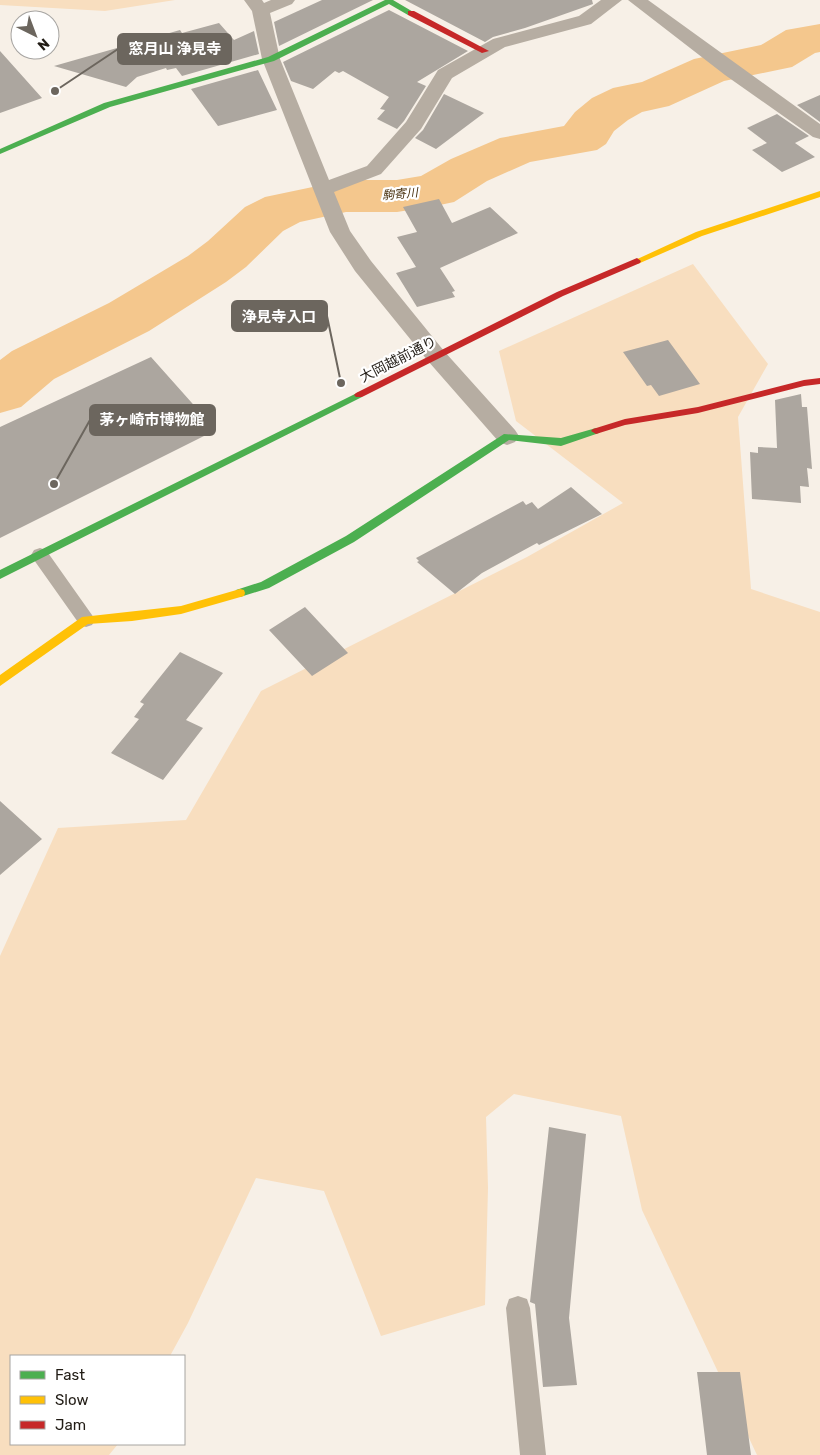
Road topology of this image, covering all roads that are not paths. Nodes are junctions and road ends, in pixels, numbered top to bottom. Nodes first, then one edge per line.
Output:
1 (286, 0) edge
2 (613, 0) edge
3 (637, 0) edge
4 (257, 6) edge
5 (485, 51) junction
6 (271, 59) junction
7 (820, 133) edge
8 (0, 152) edge
9 (820, 194) edge
10 (326, 196) junction
11 (436, 356) junction
12 (820, 381) edge
13 (507, 436) junction
14 (40, 555) junction
15 (0, 575) edge
16 (86, 620) junction
17 (0, 681) edge
18 (518, 1308) dead end
19 (533, 1455) edge

1 - 4 street
2 - 5 street
3 - 7 street
4 - 6 street
5 - 6 street
5 - 10 street
6 - 8 street
6 - 10 street
9 - 11 street, 大岡越前通り
10 - 11 street
11 - 13 street
11 - 14 street, 大岡越前通り
12 - 13 street
13 - 16 street
14 - 15 street, 大岡越前通り
14 - 16 lane
16 - 17 street
18 - 19 lane

